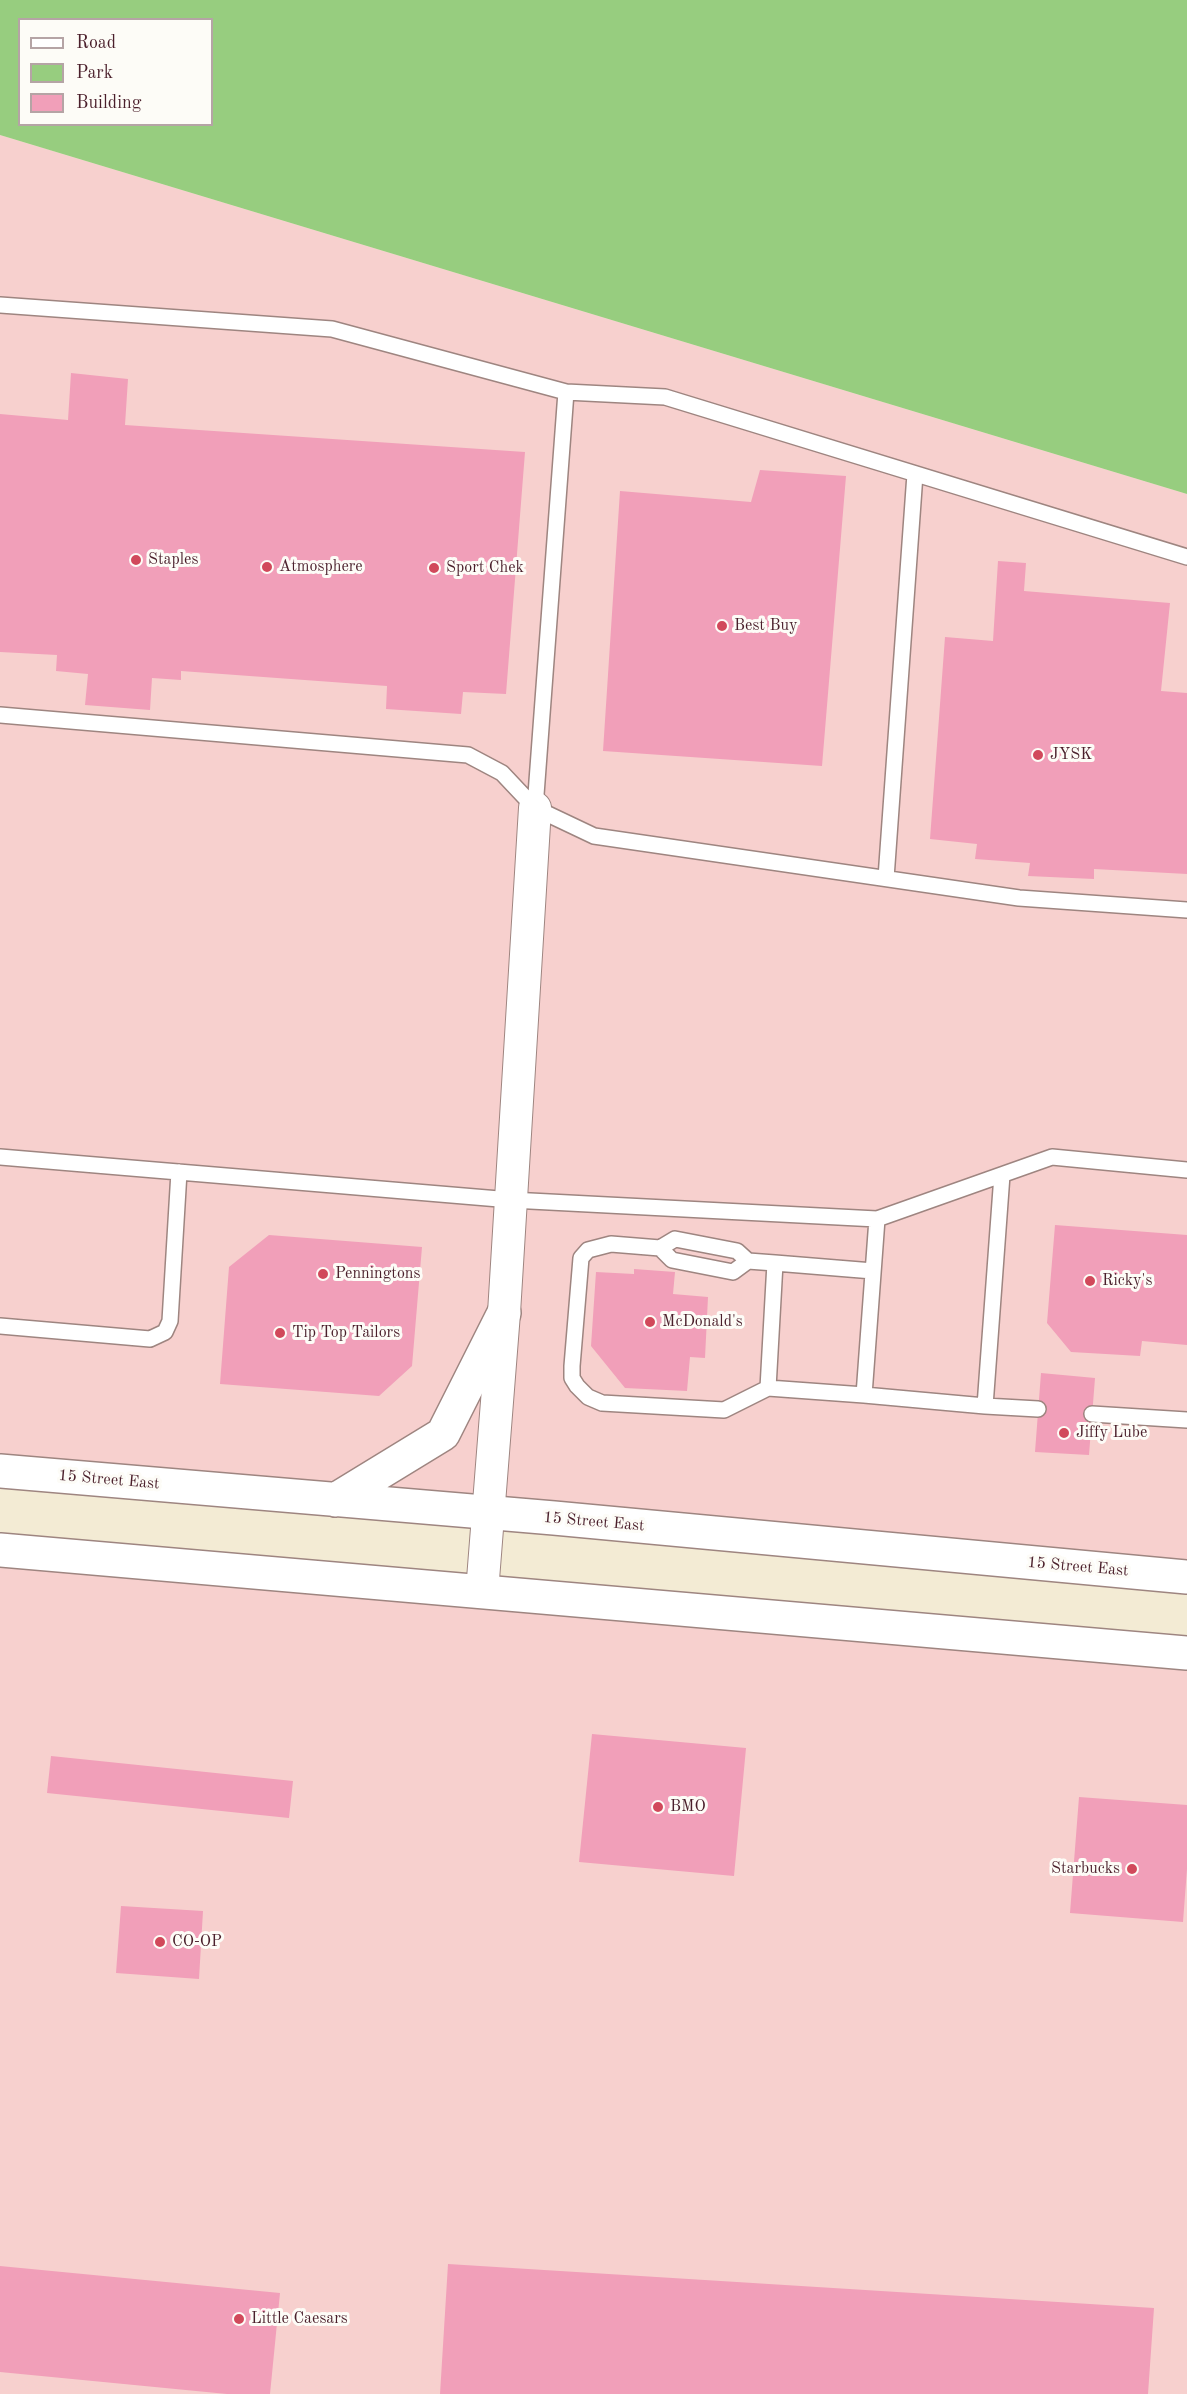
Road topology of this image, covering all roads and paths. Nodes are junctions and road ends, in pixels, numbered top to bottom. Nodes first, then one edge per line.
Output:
1 (0, 306) edge
2 (566, 392) junction
3 (915, 474) junction
4 (1187, 558) edge
5 (0, 715) edge
6 (535, 807) junction
7 (886, 878) junction
8 (1187, 910) edge
9 (0, 1157) edge
10 (1187, 1170) edge
11 (179, 1172) junction
12 (1002, 1175) junction
13 (511, 1200) junction
14 (877, 1219) junction
15 (660, 1248) junction
16 (748, 1261) junction
17 (775, 1263) junction
18 (873, 1271) junction
19 (504, 1313) junction
20 (0, 1326) edge
21 (768, 1388) junction
22 (864, 1395) junction
23 (984, 1406) junction
24 (1038, 1409) dead end
25 (1092, 1414) dead end
26 (1187, 1420) edge
27 (0, 1471) edge
28 (335, 1500) junction
29 (488, 1512) junction
30 (0, 1550) edge
31 (1187, 1577) edge
32 (482, 1592) junction
33 (1187, 1653) edge

1 - 2 lane
2 - 3 lane
2 - 6 lane
3 - 4 lane
3 - 7 lane
5 - 6 lane
6 - 7 lane
6 - 13 street
7 - 8 lane
9 - 11 lane
10 - 12 lane
11 - 13 lane
11 - 20 lane
12 - 14 lane
12 - 23 lane
13 - 14 lane
13 - 19 street
14 - 18 lane
15 - 16 lane
15 - 16 lane
15 - 21 lane
16 - 17 lane
17 - 18 lane
17 - 21 lane
18 - 22 lane
19 - 28 main road
19 - 29 street
21 - 22 lane
22 - 23 lane
23 - 24 lane
25 - 26 lane
27 - 28 main road, 15 Street East
28 - 29 main road, 15 Street East
29 - 31 main road, 15 Street East
29 - 32 street
30 - 32 main road
32 - 33 main road

